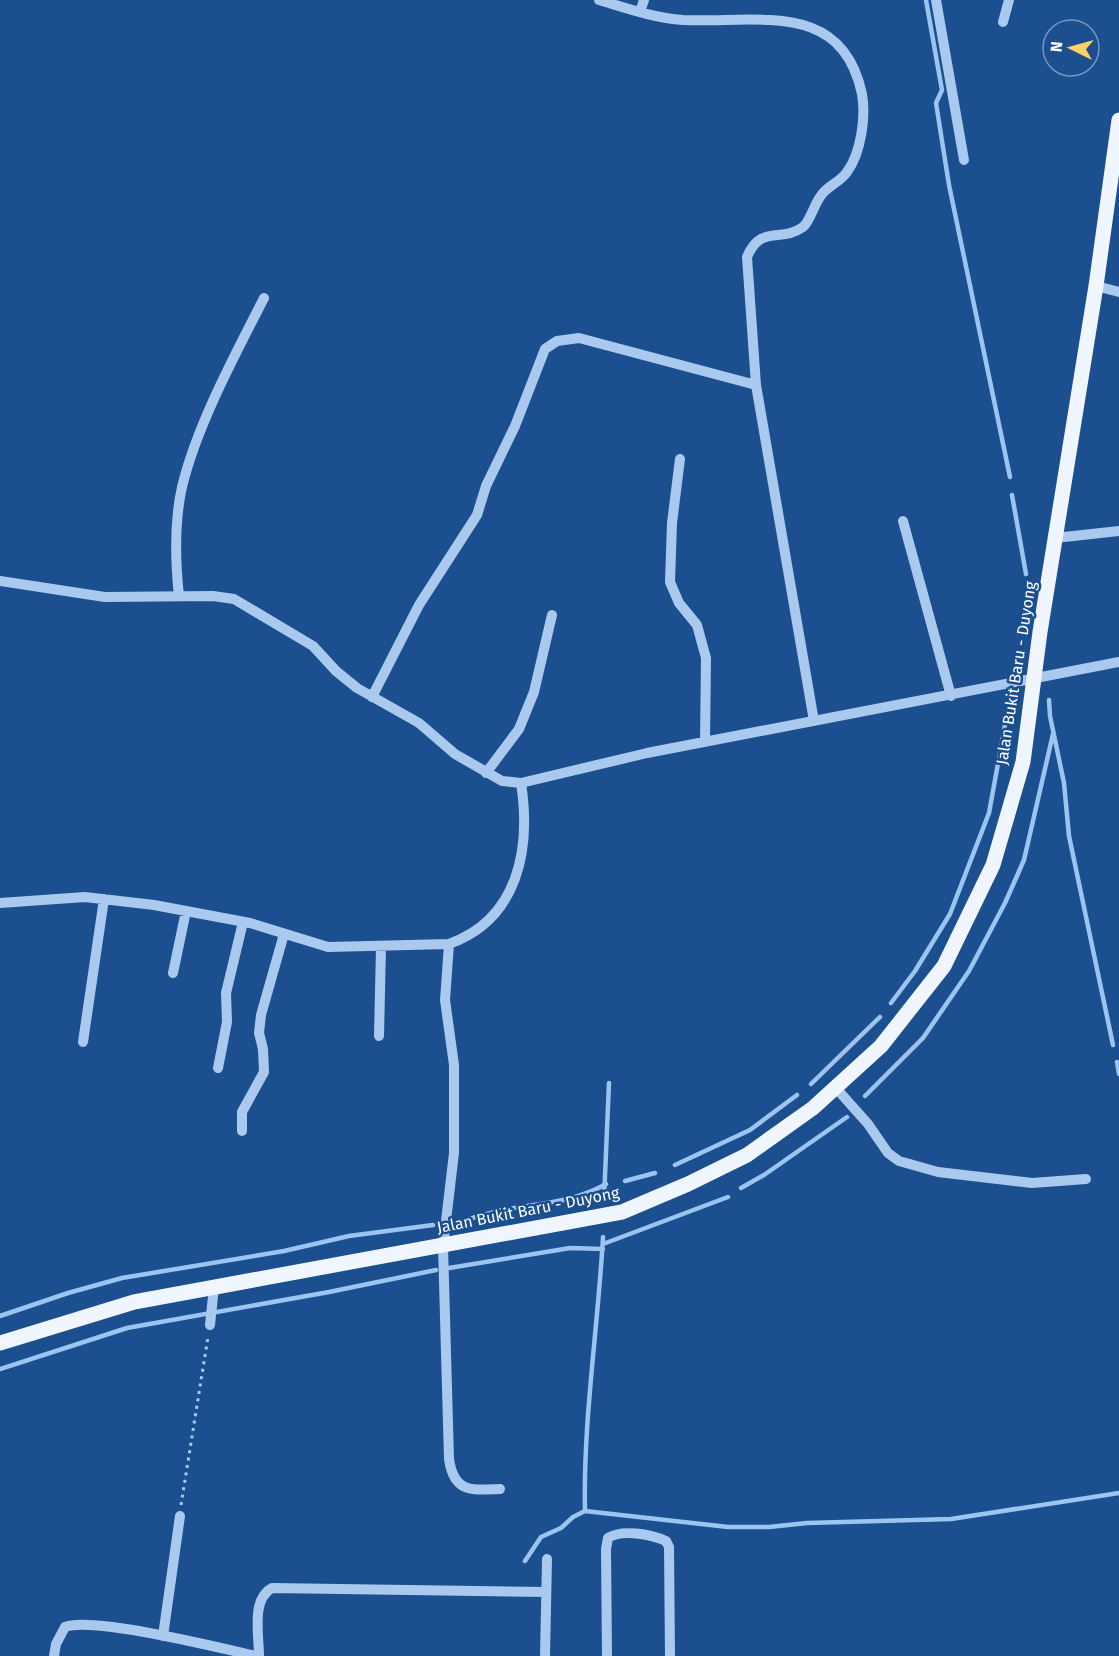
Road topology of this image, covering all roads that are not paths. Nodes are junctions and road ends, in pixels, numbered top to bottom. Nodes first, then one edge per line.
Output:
1 (599, 0) edge
2 (644, 0) edge
3 (936, 0) edge
4 (1009, 0) edge
5 (640, 12) junction
6 (1003, 22) dead end
7 (1119, 120) edge
8 (964, 160) dead end
9 (1096, 286) junction
10 (1119, 292) edge
11 (264, 298) dead end
12 (756, 385) junction
13 (680, 459) dead end
14 (903, 521) dead end
15 (1119, 531) edge
16 (1055, 538) junction
17 (0, 581) edge
18 (179, 596) junction
19 (552, 615) dead end
20 (1119, 662) edge
21 (1034, 680) junction
22 (951, 696) junction
23 (372, 697) junction
24 (814, 720) junction
25 (705, 742) junction
26 (486, 774) junction
27 (521, 783) junction
28 (104, 899) junction
29 (0, 903) edge
30 (186, 911) junction
31 (243, 922) junction
32 (284, 934) junction
33 (449, 944) junction
34 (381, 947) junction
35 (173, 973) dead end
36 (379, 1036) dead end
37 (83, 1042) dead end
38 (218, 1068) dead end
39 (836, 1088) junction
40 (242, 1131) dead end
41 (1086, 1179) dead end
42 (443, 1246) junction
43 (214, 1287) junction
44 (210, 1325) road end
45 (0, 1343) edge
46 (500, 1489) dead end
47 (180, 1516) road end
48 (547, 1559) dead end
49 (546, 1592) junction
50 (163, 1636) junction
51 (54, 1656) edge
52 (257, 1656) edge
53 (545, 1656) edge
54 (607, 1656) edge
55 (670, 1656) edge

1 - 5 street
2 - 5 street
3 - 8 street
4 - 6 street
5 - 12 street
7 - 9 main road, Jalan Bukit Baru - Duyong
9 - 10 street
9 - 16 main road, Jalan Bukit Baru - Duyong
11 - 18 street
12 - 23 street
12 - 24 street
13 - 25 street
14 - 22 street
15 - 16 street
16 - 21 main road, Jalan Bukit Baru - Duyong
17 - 18 street
18 - 23 street
19 - 26 street
20 - 21 street
21 - 22 street
21 - 39 main road, Jalan Bukit Baru - Duyong
22 - 24 street
23 - 26 street
24 - 25 street
25 - 27 street
26 - 27 street
27 - 33 street
28 - 29 street
28 - 30 street
28 - 37 street
30 - 31 street
30 - 35 street
31 - 32 street
31 - 38 street
32 - 34 street
32 - 40 street
33 - 34 street
33 - 42 street
34 - 36 street
39 - 41 street
39 - 42 main road, Jalan Bukit Baru - Duyong
42 - 43 main road, Jalan Bukit Baru - Duyong
42 - 46 street
43 - 44 street
43 - 45 main road, Jalan Bukit Baru - Duyong
47 - 50 street
48 - 49 street
49 - 52 street
49 - 53 street
50 - 51 street
50 - 52 street
54 - 55 street

